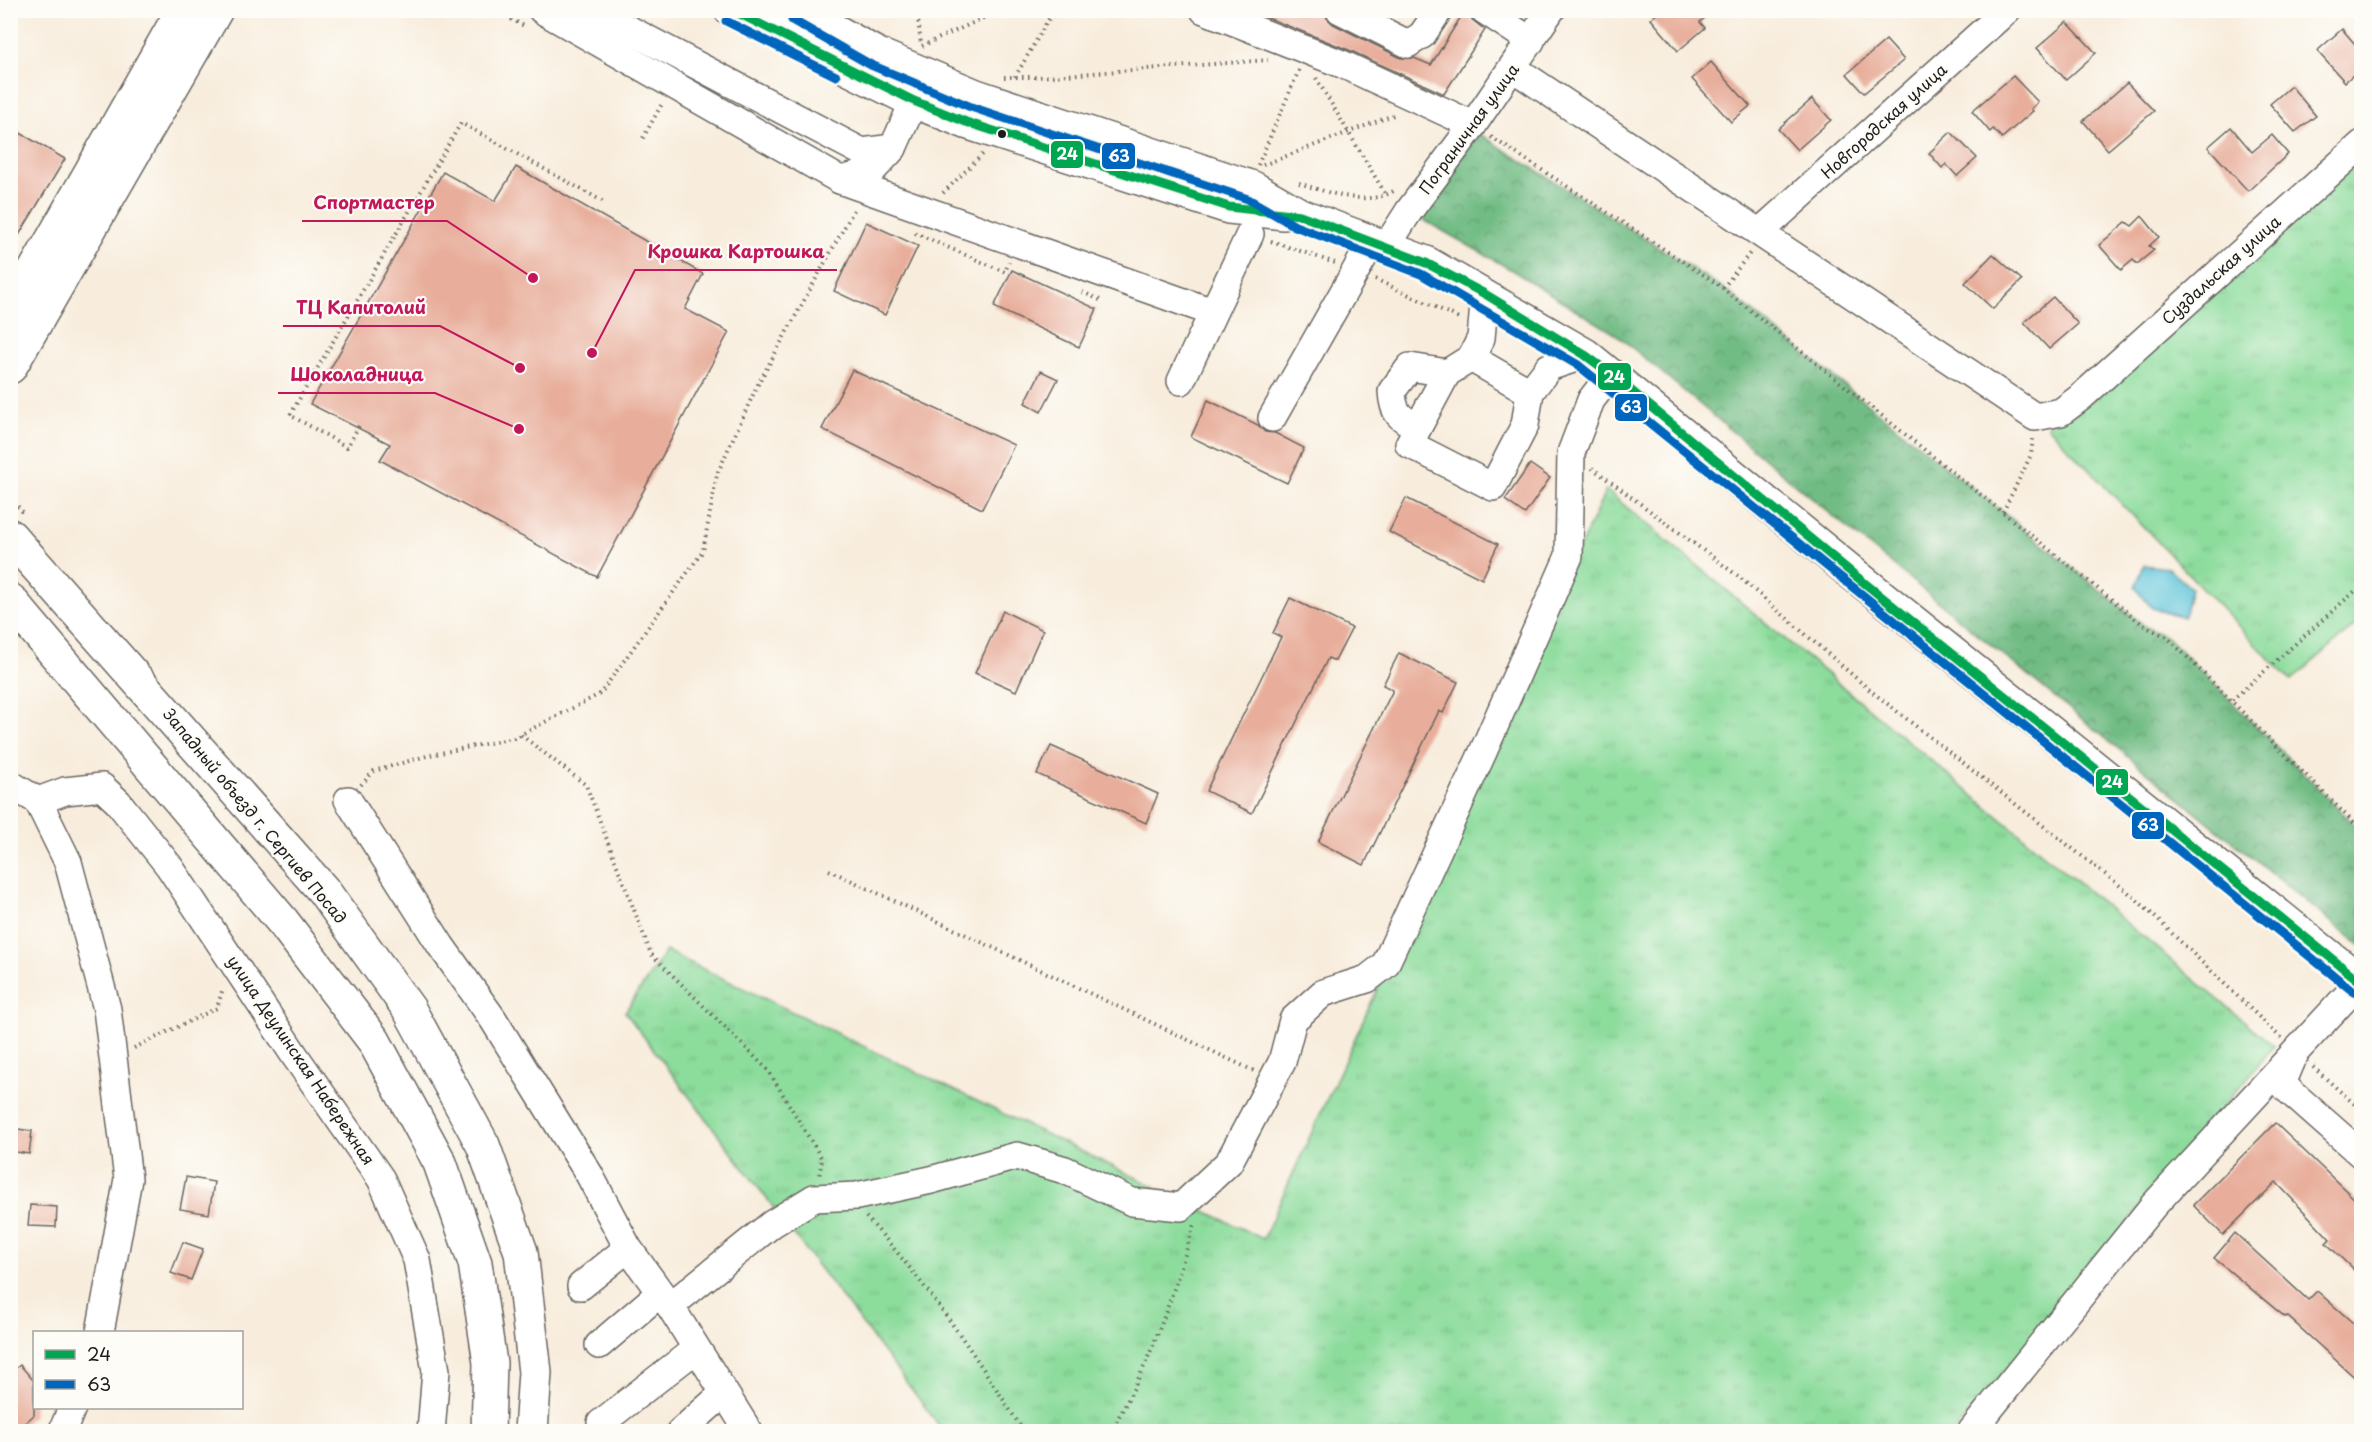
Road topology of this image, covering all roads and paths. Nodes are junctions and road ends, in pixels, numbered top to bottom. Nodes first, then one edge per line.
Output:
1 (183, 10) edge
2 (216, 10) edge
3 (542, 10) edge
4 (592, 10) edge
5 (731, 10) edge
6 (798, 10) edge
7 (917, 10) edge
8 (1054, 10) edge
9 (1204, 10) edge
10 (1340, 10) edge
11 (1439, 10) edge
12 (1484, 10) edge
13 (1551, 10) edge
14 (2007, 10) edge
15 (999, 11) edge
16 (911, 41) dead end
17 (1531, 41) junction
18 (921, 46) junction
19 (1269, 60) dead end
20 (1513, 68) junction
21 (1299, 69) dead end
22 (1315, 76) dead end
23 (995, 77) dead end
24 (1015, 77) junction
25 (914, 101) junction
26 (1407, 110) dead end
27 (1473, 125) junction
28 (1348, 132) junction
29 (2361, 144) edge
30 (990, 147) dead end
31 (893, 148) junction
32 (1257, 167) junction
33 (1267, 171) dead end
34 (1288, 179) dead end
35 (840, 180) junction
36 (1400, 185) dead end
37 (865, 189) junction
38 (941, 194) dead end
39 (1386, 195) junction
40 (604, 202) dead end
41 (1300, 215) junction
42 (1763, 233) junction
43 (1250, 234) dead end
44 (1379, 244) junction
45 (1723, 288) junction
46 (1485, 294) junction
47 (1212, 312) junction
48 (10, 314) edge
49 (1472, 358) junction
50 (1598, 364) junction
51 (10, 367) edge
52 (1447, 373) junction
53 (1181, 381) dead end
54 (1530, 392) junction
55 (2035, 417) junction
56 (1272, 418) dead end
57 (359, 426) dead end
58 (1418, 427) junction
59 (1571, 453) junction
60 (2003, 512) junction
61 (10, 536) edge
62 (2361, 585) edge
63 (10, 600) edge
64 (2232, 700) junction
65 (521, 735) junction
66 (10, 784) edge
67 (348, 800) joint
68 (38, 801) junction
69 (2361, 831) edge
70 (829, 870) dead end
71 (233, 959) junction
72 (2361, 983) edge
73 (2295, 1051) junction
74 (113, 1056) junction
75 (1273, 1080) junction
76 (2361, 1111) edge
77 (2361, 1155) edge
78 (1205, 1184) junction
79 (847, 1197) junction
80 (814, 1198) junction
81 (628, 1248) junction
82 (581, 1286) dead end
83 (665, 1300) junction
84 (100, 1331) edge
85 (599, 1345) dead end
86 (696, 1349) junction
87 (724, 1393) junction
88 (71, 1409) edge
89 (601, 1423) dead end
90 (62, 1431) edge
91 (432, 1431) edge
92 (488, 1431) edge
93 (531, 1431) edge
94 (680, 1431) edge
95 (749, 1431) edge
96 (1024, 1431) edge
97 (1110, 1431) edge
98 (1971, 1431) edge

1 - 48 main road
2 - 51 main road
3 - 35 street
4 - 31 street
5 - 25 main road
6 - 41 main road
7 - 18 path
8 - 24 path
9 - 27 street
10 - 11 street
12 - 17 street
13 - 17 street, Пограничная улица
14 - 42 street, Новгородская улица
15 - 18 path
16 - 18 path
17 - 20 street, Пограничная улица
19 - 24 path
20 - 27 street, Пограничная улица
20 - 42 street
21 - 32 path
22 - 28 path
23 - 24 path
25 - 31 street
25 - 41 main road
26 - 28 path
27 - 44 street, Пограничная улица
27 - 45 path
28 - 32 path
28 - 39 path
29 - 55 street, Суздальская улица
30 - 38 path
31 - 35 street
32 - 33 path
34 - 39 path
35 - 37 street
36 - 39 path
37 - 47 street
37 - 65 path
40 - 57 path
41 - 44 main road
42 - 45 path
42 - 55 street
43 - 47 street
44 - 46 main road
44 - 56 street, Пограничная улица
45 - 60 path
46 - 49 street
46 - 50 main road
47 - 53 street
49 - 52 street
49 - 54 street
50 - 54 street
50 - 59 street
50 - 72 main road
52 - 58 street
52 - 58 street
54 - 58 street
55 - 60 path
59 - 73 path
59 - 75 street
60 - 64 path
61 - 93 main road, Западный объезд г. Сергиев Посад
62 - 64 path
63 - 92 main road
64 - 69 path
65 - 67 path
65 - 80 path
66 - 68 street
67 - 81 street
68 - 71 street, улица Деулинская Набережная
68 - 74 street
70 - 75 path
71 - 74 path
71 - 91 street, улица Деулинская Набережная
72 - 73 street
73 - 76 path
73 - 77 street
73 - 98 street
74 - 84 street
75 - 78 street
78 - 79 street
78 - 97 path
79 - 80 street
79 - 96 path
80 - 83 street
81 - 82 street
81 - 83 street
83 - 85 street
83 - 86 street
86 - 87 street
86 - 89 street
87 - 94 street
87 - 95 street
88 - 90 street

